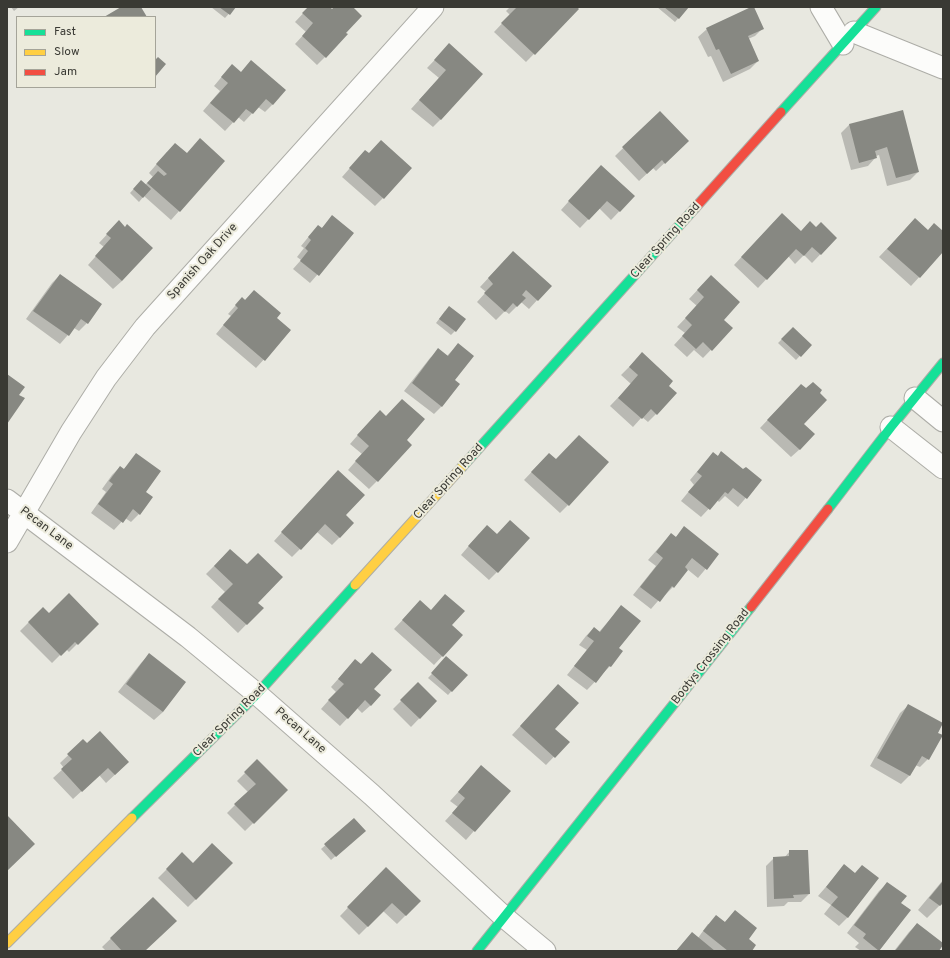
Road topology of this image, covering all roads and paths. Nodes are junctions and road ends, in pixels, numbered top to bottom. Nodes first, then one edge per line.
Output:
1 (433, 7) edge
2 (821, 7) edge
3 (876, 7) edge
4 (849, 38) junction
5 (943, 68) edge
6 (943, 363) edge
7 (914, 398) junction
8 (943, 421) edge
9 (891, 427) junction
10 (943, 468) edge
11 (7, 500) edge
12 (24, 513) junction
13 (7, 542) edge
14 (257, 694) junction
15 (504, 918) junction
16 (7, 943) edge
17 (477, 951) edge
18 (545, 951) edge

1 - 12 street, Spanish Oak Drive
2 - 4 street
3 - 4 street, Clear Spring Road
4 - 5 street
4 - 14 street, Clear Spring Road
6 - 7 street, Bootys Crossing Road
7 - 8 street
7 - 9 street, Bootys Crossing Road
9 - 10 street
9 - 15 street, Bootys Crossing Road
11 - 12 street, Pecan Lane
12 - 13 street, Spanish Oak Drive
12 - 14 street, Pecan Lane
14 - 15 street, Pecan Lane
14 - 16 street, Clear Spring Road
15 - 17 street, Bootys Crossing Road
15 - 18 street, Pecan Lane

